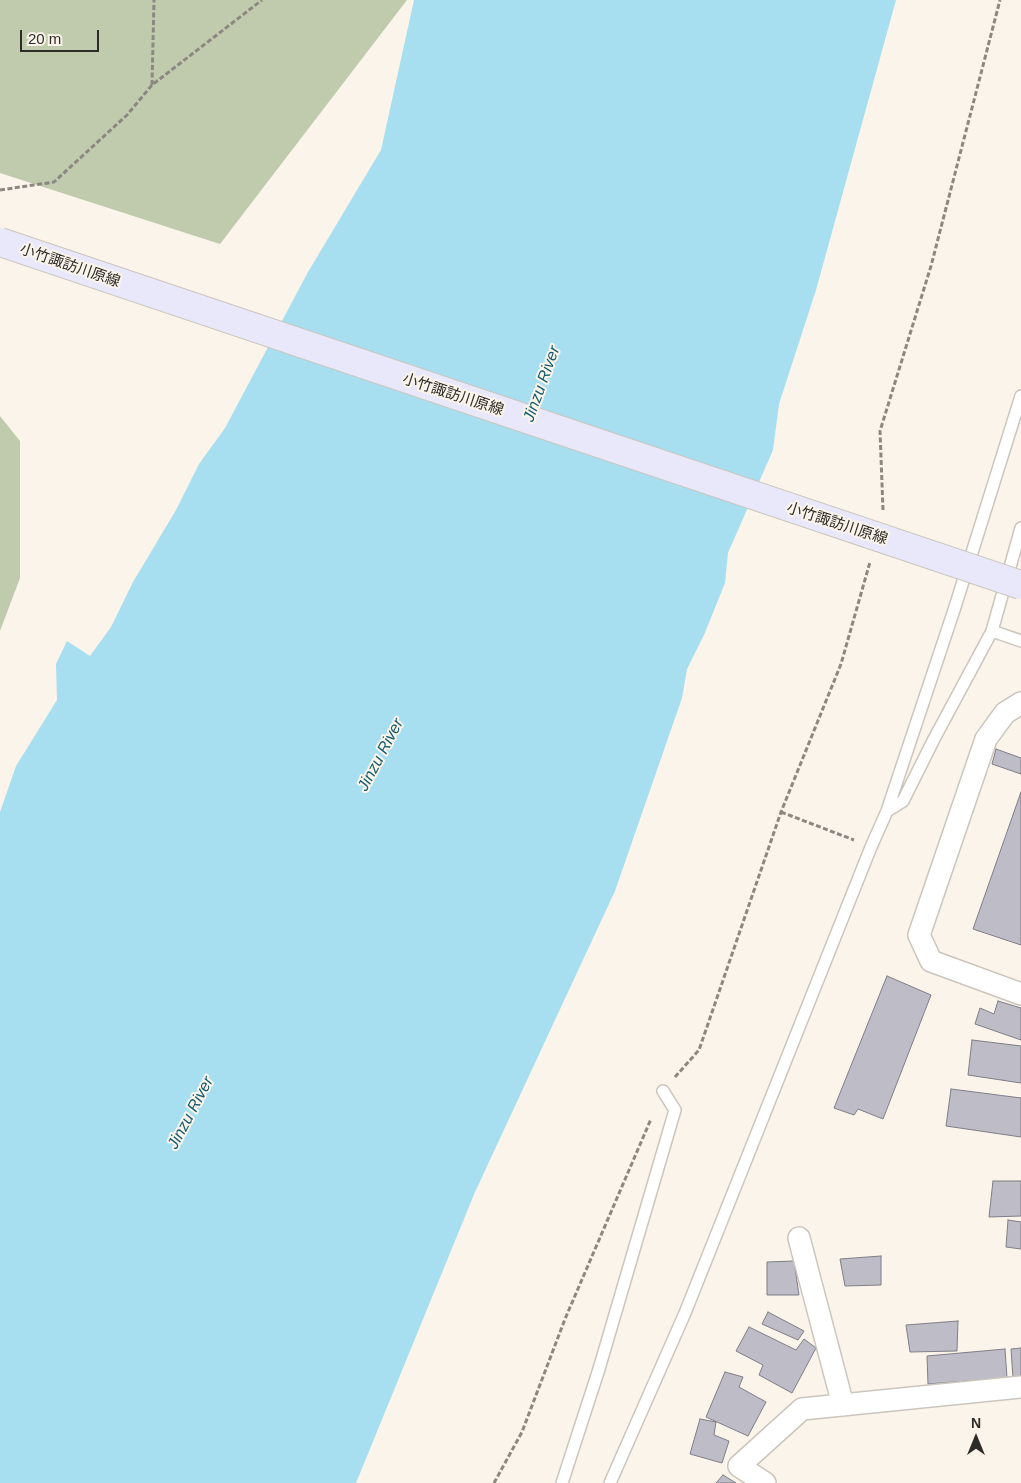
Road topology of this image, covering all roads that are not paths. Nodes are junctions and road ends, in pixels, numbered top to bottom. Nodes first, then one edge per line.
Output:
1 (0, 242) edge
2 (1021, 396) edge
3 (1021, 528) edge
4 (1021, 585) edge
5 (992, 631) junction
6 (1021, 641) edge
7 (1021, 703) edge
8 (887, 811) junction
9 (1021, 994) edge
10 (663, 1091) road end
11 (799, 1238) dead end
12 (1021, 1387) edge
13 (843, 1405) junction
14 (562, 1483) edge
15 (610, 1483) edge
16 (765, 1483) edge

1 - 4 main road, 小竹諏訪川原線, bridge
2 - 8 lane
3 - 5 lane
5 - 6 lane
5 - 8 lane
7 - 9 street
8 - 15 lane
10 - 14 lane
11 - 13 street
12 - 13 street
13 - 16 street

